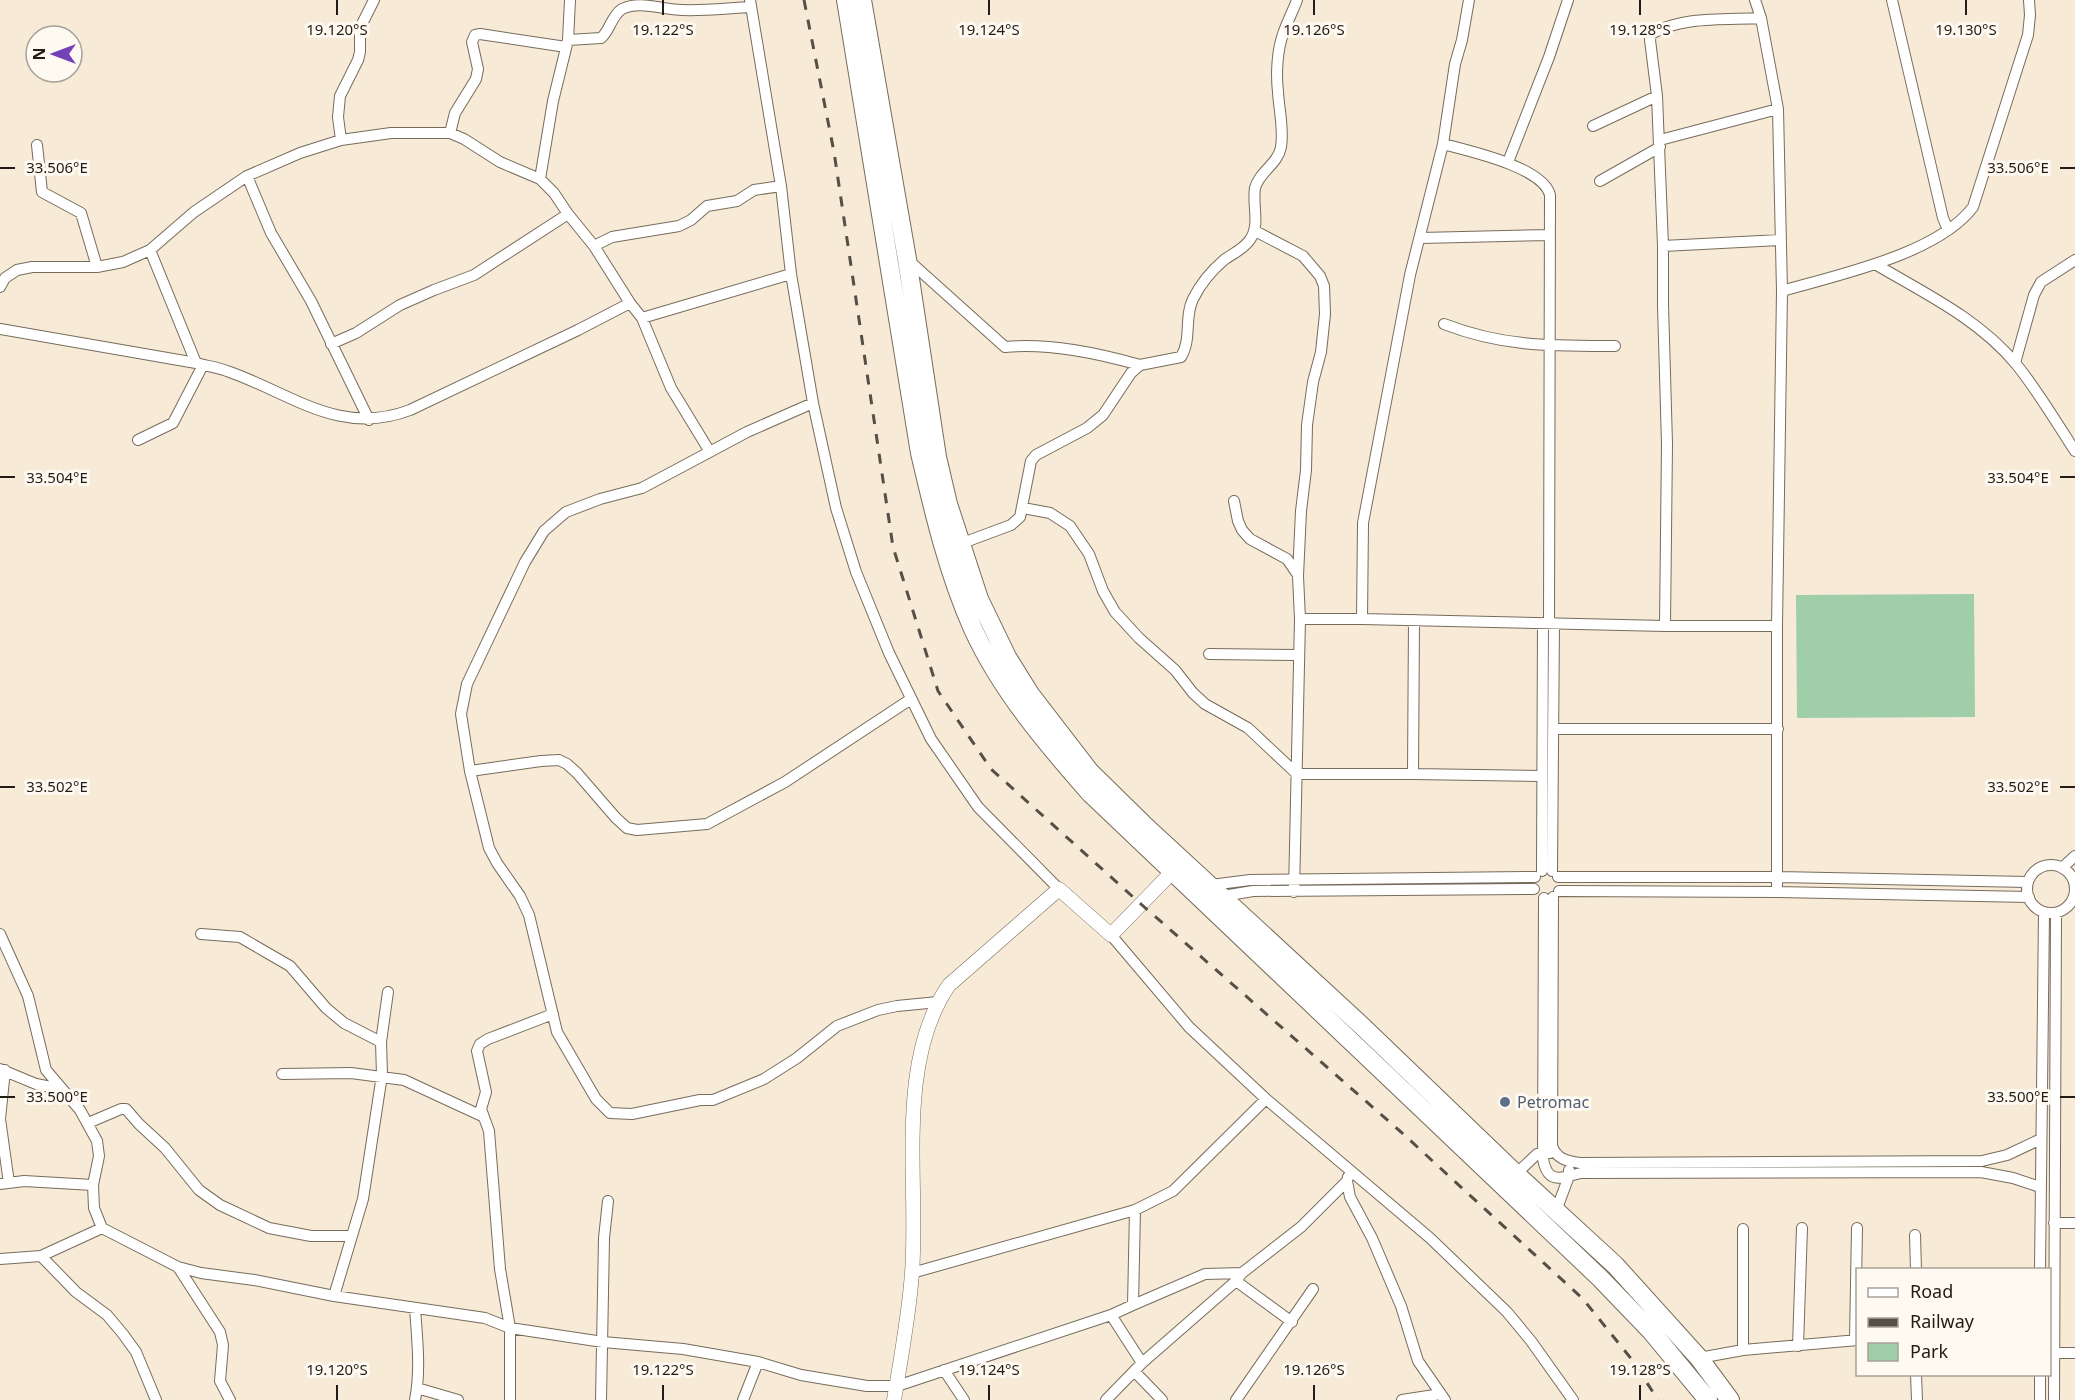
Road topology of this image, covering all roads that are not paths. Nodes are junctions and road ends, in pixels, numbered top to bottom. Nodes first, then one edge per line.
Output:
1 (570, 0) edge
2 (846, 0) edge
3 (862, 0) edge
4 (1298, 0) edge
5 (1469, 0) edge
6 (1568, 0) edge
7 (1755, 0) edge
8 (1892, 0) edge
9 (372, 1) edge
10 (2030, 1) edge
11 (751, 3) edge
12 (1761, 18) junction
13 (567, 44) junction
14 (1657, 96) junction
15 (1778, 110) junction
16 (1593, 126) dead end
17 (450, 133) junction
18 (341, 140) junction
19 (1660, 143) junction
20 (1443, 144) junction
21 (37, 145) dead end
22 (1508, 162) junction
23 (247, 176) junction
24 (540, 178) junction
25 (1600, 181) dead end
26 (781, 186) junction
27 (568, 214) junction
28 (1948, 230) junction
29 (1255, 231) junction
30 (1550, 235) junction
31 (1420, 238) junction
32 (1780, 240) junction
33 (594, 246) junction
34 (1663, 246) junction
35 (150, 250) junction
36 (907, 259) junction
37 (2075, 260) edge
38 (1875, 264) junction
39 (97, 267) junction
40 (791, 274) junction
41 (0, 287) edge
42 (1782, 291) junction
43 (630, 303) junction
44 (642, 318) junction
45 (1444, 324) dead end
46 (0, 329) edge
47 (331, 344) junction
48 (1551, 346) junction
49 (1615, 346) dead end
50 (2016, 363) junction
51 (199, 364) junction
52 (1140, 365) junction
53 (813, 403) junction
54 (369, 420) junction
55 (138, 440) dead end
56 (2075, 451) edge
57 (710, 452) junction
58 (1234, 501) dead end
59 (1023, 508) junction
60 (960, 544) junction
61 (1298, 576) junction
62 (1300, 619) junction
63 (1362, 619) junction
64 (1414, 620) junction
65 (1548, 623) junction
66 (1665, 626) junction
67 (1777, 626) junction
68 (1209, 654) dead end
69 (1298, 655) junction
70 (911, 699) junction
71 (1554, 729) junction
72 (1778, 729) junction
73 (470, 771) junction
74 (1297, 774) junction
75 (1413, 774) junction
76 (1541, 776) junction
77 (2075, 856) edge
78 (1178, 866) junction
79 (2069, 873) edge
80 (1547, 874) junction
81 (1777, 877) junction
82 (1294, 879) junction
83 (2028, 882) junction
84 (1059, 889) junction
85 (1534, 889) junction
86 (1217, 891) junction
87 (1294, 892) junction
88 (1777, 892) junction
89 (1552, 895) junction
90 (2029, 897) junction
91 (2073, 905) edge
92 (2044, 912) junction
93 (2056, 913) junction
94 (0, 934) edge
95 (201, 934) dead end
96 (1112, 935) junction
97 (388, 992) dead end
98 (938, 1002) junction
99 (553, 1014) junction
100 (381, 1042) junction
101 (3, 1069) edge
102 (282, 1074) dead end
103 (382, 1076) junction
104 (61, 1089) junction
105 (1266, 1099) junction
106 (482, 1116) junction
107 (88, 1123) junction
108 (2041, 1139) junction
109 (1543, 1153) junction
110 (1555, 1154) junction
111 (1567, 1161) junction
112 (1911, 1167) junction
113 (1516, 1174) junction
114 (1348, 1176) junction
115 (1569, 1176) junction
116 (5, 1183) edge
117 (93, 1185) junction
118 (2040, 1187) junction
119 (608, 1201) dead end
120 (1135, 1210) junction
121 (1556, 1211) junction
122 (2054, 1223) junction
123 (2075, 1223) edge
124 (102, 1228) junction
125 (1802, 1228) dead end
126 (1857, 1228) dead end
127 (1743, 1229) dead end
128 (1916, 1235) dead end
129 (351, 1236) junction
130 (40, 1256) junction
131 (0, 1259) edge
132 (178, 1267) junction
133 (1857, 1268) edge
134 (1916, 1268) edge
135 (2040, 1268) edge
136 (912, 1273) junction
137 (1239, 1277) junction
138 (1313, 1289) dead end
139 (334, 1296) junction
140 (1133, 1305) junction
141 (416, 1308) junction
142 (1111, 1315) junction
143 (1292, 1322) junction
144 (510, 1328) junction
145 (1856, 1340) edge
146 (603, 1342) junction
147 (1798, 1346) junction
148 (1743, 1350) junction
149 (2054, 1353) junction
150 (2075, 1353) edge
151 (1699, 1358) junction
152 (758, 1362) junction
153 (1138, 1367) junction
154 (944, 1370) junction
155 (1916, 1376) edge
156 (2040, 1376) edge
157 (417, 1388) junction
158 (895, 1393) edge
159 (1443, 1397) edge
160 (1571, 1399) edge
161 (156, 1400) edge
162 (230, 1400) edge
163 (415, 1400) edge
164 (458, 1400) edge
165 (510, 1400) edge
166 (601, 1400) edge
167 (743, 1400) edge
168 (964, 1400) edge
169 (1106, 1400) edge
170 (1162, 1400) edge
171 (1236, 1400) edge
172 (1402, 1400) edge
173 (1708, 1400) edge
174 (1730, 1400) edge
175 (1917, 1400) edge
176 (2040, 1400) edge
177 (2054, 1400) edge

1 - 13 street
2 - 78 highway
3 - 36 highway
4 - 29 street
5 - 20 street
6 - 22 street
7 - 12 street
8 - 28 street
9 - 18 street
10 - 28 street
11 - 13 street
11 - 26 street
12 - 14 street
12 - 15 street
13 - 17 street
13 - 24 street
14 - 16 street
14 - 19 street
15 - 19 street
15 - 32 street
17 - 18 street
17 - 24 street
18 - 23 street
19 - 25 street
19 - 34 street
20 - 22 street
20 - 31 street
21 - 39 street
22 - 30 street
23 - 35 street
23 - 47 street
24 - 27 street
26 - 33 street
26 - 40 street
27 - 33 street
27 - 47 street
28 - 38 street
29 - 52 street
29 - 61 street
30 - 31 street
30 - 48 street
31 - 63 street
32 - 34 street
32 - 42 street
33 - 43 street
34 - 66 street
35 - 39 street
35 - 51 street
36 - 52 street
36 - 60 highway
37 - 50 street
38 - 42 street
38 - 50 street
39 - 41 street
40 - 44 street
40 - 53 street
42 - 67 street
43 - 44 street
43 - 54 street
44 - 57 street
45 - 48 street
46 - 51 street
47 - 54 street
48 - 49 street
48 - 65 street
50 - 56 street
51 - 54 street
51 - 55 street
52 - 59 street
53 - 57 street
53 - 70 street
57 - 73 street
58 - 61 street
59 - 60 street
59 - 74 street
60 - 78 highway
61 - 62 street
62 - 63 street
62 - 69 street
63 - 64 street
64 - 65 street
64 - 75 street
65 - 66 street
65 - 71 street
65 - 76 street
66 - 67 street
67 - 72 street
68 - 69 street
69 - 74 street
70 - 73 street
70 - 84 street
71 - 72 street
71 - 80 street
72 - 81 street
73 - 99 street
74 - 75 street
74 - 82 street
75 - 76 street
76 - 80 street
77 - 79 street
78 - 86 highway
78 - 96 street
78 - 173 highway
79 - 83 street
79 - 91 street
80 - 81 street
80 - 82 street
80 - 85 street
80 - 89 street
81 - 83 street
81 - 88 street
82 - 86 street
82 - 87 street
83 - 90 street
84 - 96 street
84 - 98 street
85 - 87 street
85 - 89 street
86 - 87 street
86 - 113 highway
88 - 89 street
88 - 90 street
89 - 109 street
89 - 110 street
90 - 92 street
91 - 93 street
92 - 93 street
92 - 108 street
93 - 122 street
94 - 104 street
95 - 100 street
96 - 105 street
97 - 100 street
98 - 99 street
98 - 136 street
99 - 106 street
100 - 103 street
101 - 104 street
101 - 116 street
102 - 103 street
103 - 106 street
103 - 129 street
104 - 107 street
105 - 114 street
105 - 120 street
106 - 144 street
107 - 117 street
107 - 129 street
108 - 112 street
108 - 118 street
109 - 110 street
109 - 113 street
109 - 115 street
110 - 111 street
111 - 112 street
111 - 115 street
112 - 115 street
112 - 118 street
113 - 121 highway
114 - 137 street
114 - 159 street
114 - 160 street
115 - 121 street
116 - 117 street
117 - 124 street
118 - 135 street
119 - 146 street
120 - 136 street
120 - 140 street
121 - 151 highway
122 - 123 street
122 - 149 street
124 - 130 street
124 - 132 street
125 - 147 street
126 - 133 street
127 - 148 street
128 - 134 street
129 - 139 street
130 - 131 street
130 - 161 street
132 - 139 street
132 - 162 street
136 - 158 street
137 - 140 street
137 - 143 street
137 - 153 street
138 - 143 street
139 - 141 street
140 - 142 street
141 - 144 street
141 - 157 street
142 - 153 street
142 - 154 street
143 - 171 street
144 - 146 street
144 - 165 street
145 - 147 street
146 - 152 street
146 - 166 street
147 - 148 street
148 - 151 street
149 - 150 street
149 - 177 street
151 - 174 highway
152 - 158 street
152 - 167 street
153 - 169 street
153 - 170 street
154 - 158 street
154 - 168 street
155 - 175 street
156 - 176 street
157 - 163 street
157 - 164 street
159 - 172 street

